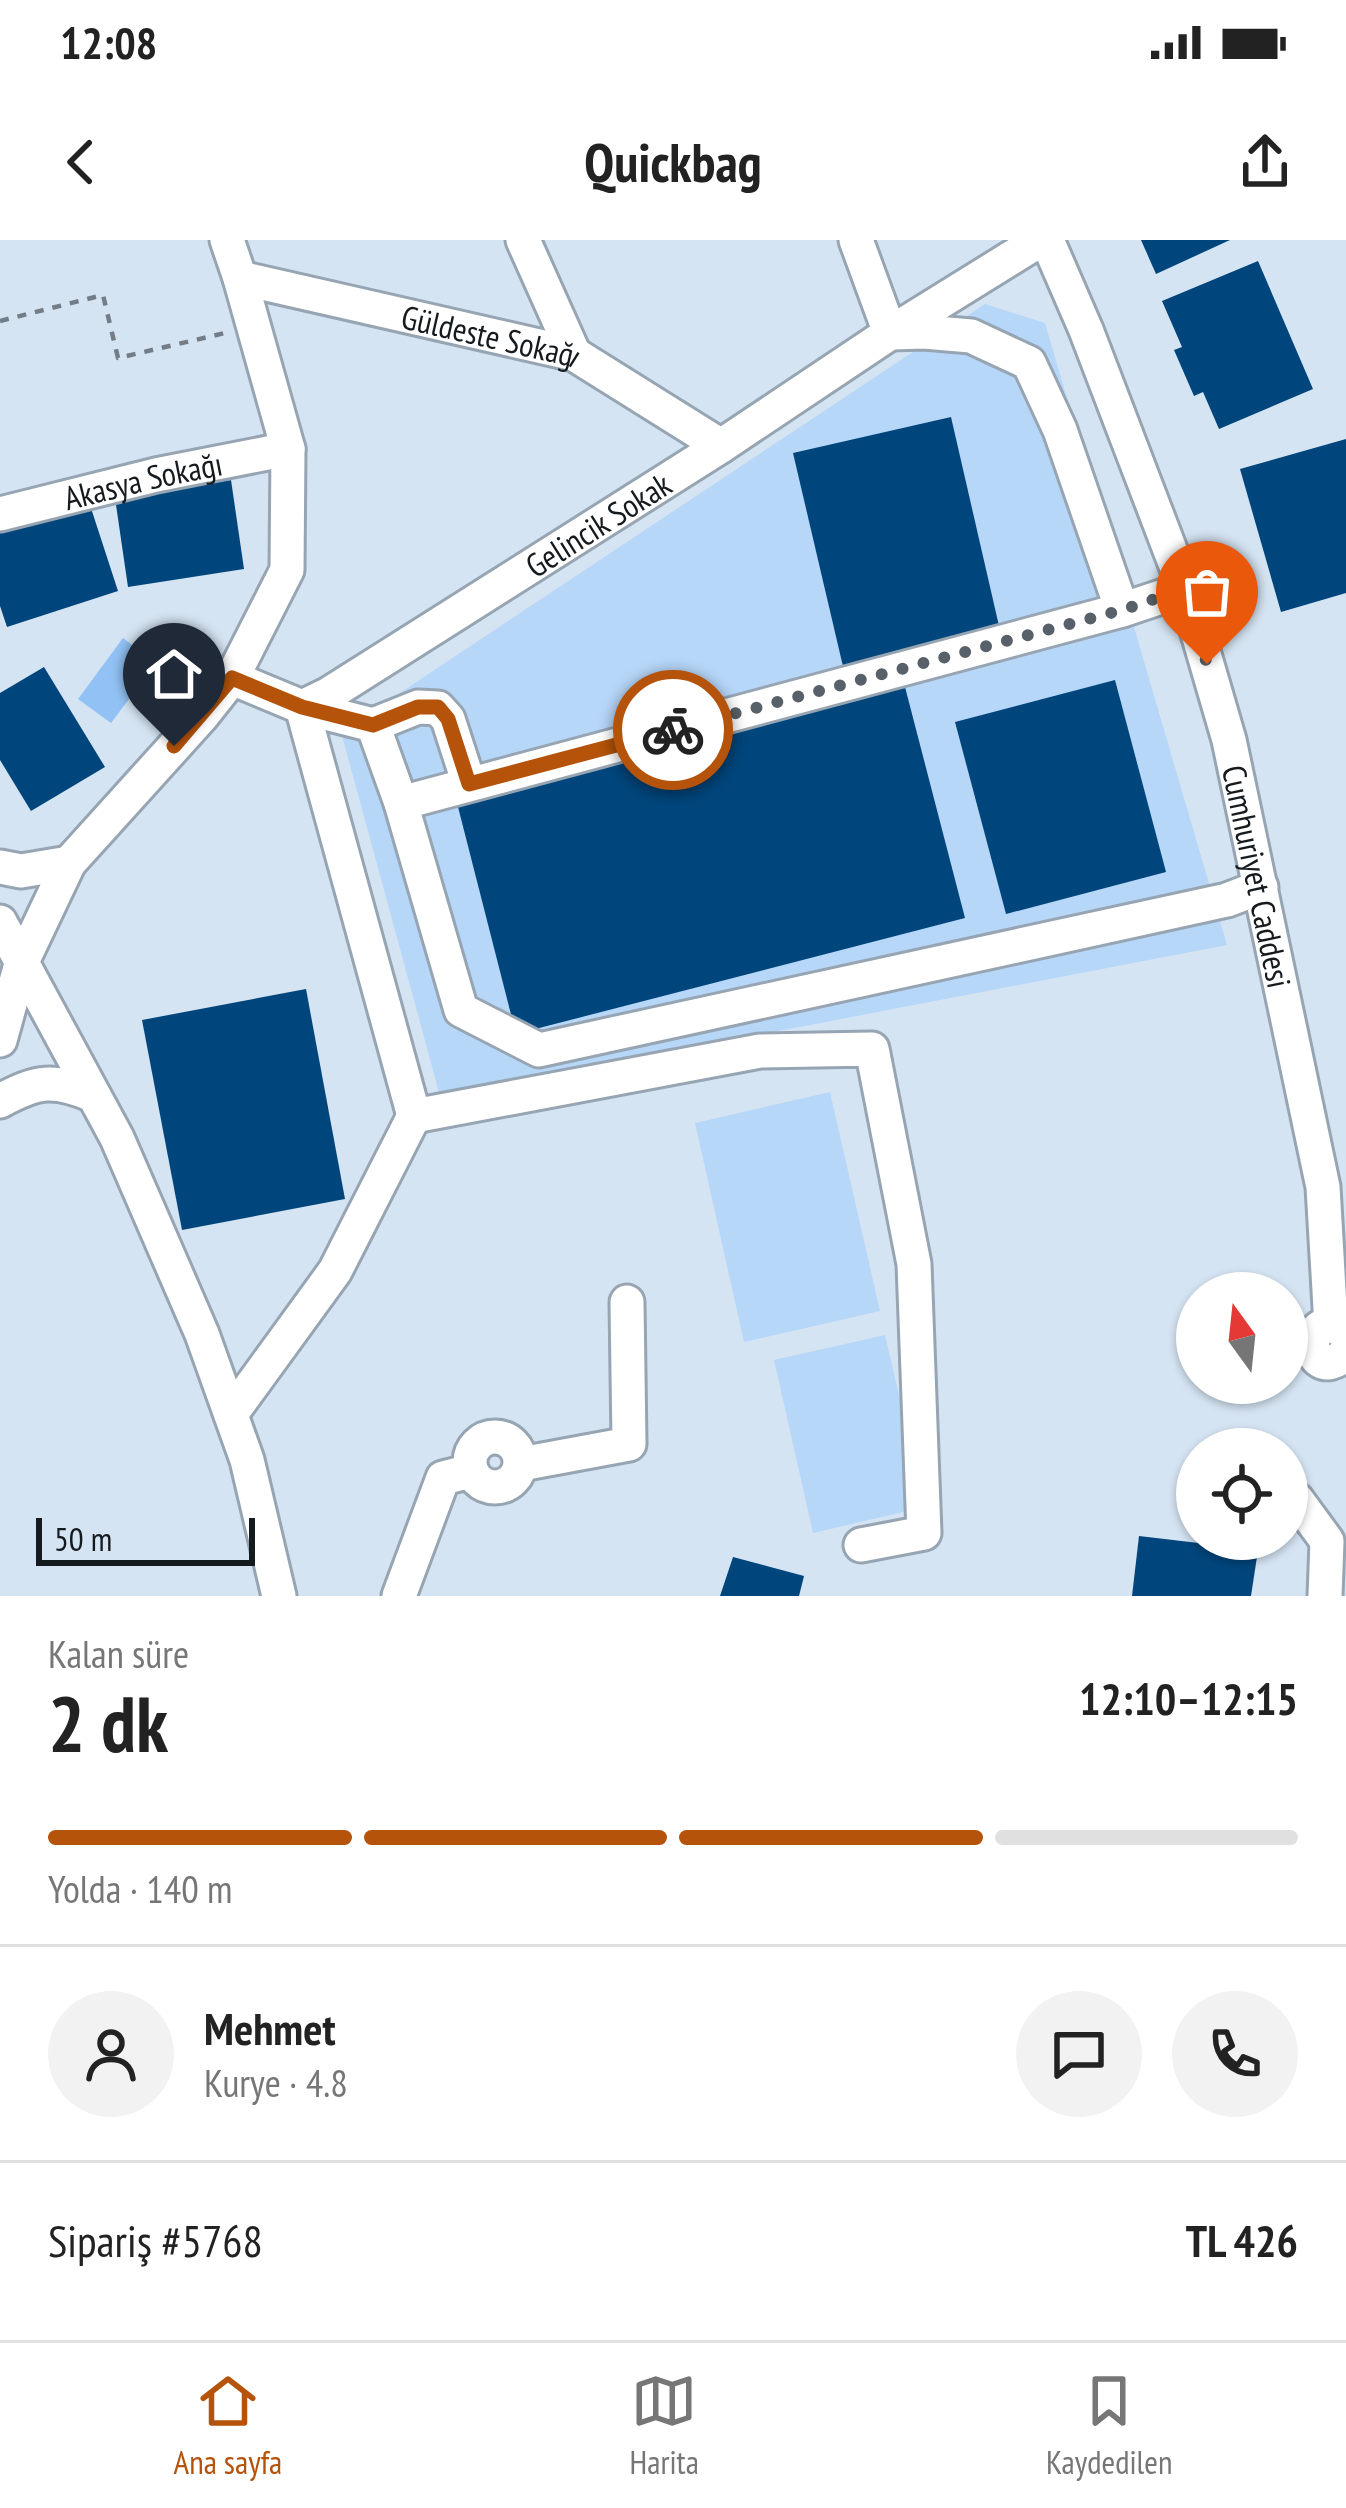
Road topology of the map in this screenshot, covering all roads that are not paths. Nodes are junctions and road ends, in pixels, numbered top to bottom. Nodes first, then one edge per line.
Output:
1 (227, 240) edge
2 (523, 240) edge
3 (856, 240) edge
4 (1044, 240) edge
5 (240, 278) junction
6 (890, 334) junction
7 (574, 354) junction
8 (722, 446) junction
9 (288, 448) junction
10 (0, 514) edge
11 (1185, 589) junction
12 (1122, 610) junction
13 (232, 678) junction
14 (302, 707) junction
15 (373, 725) junction
16 (469, 784) junction
17 (401, 802) junction
18 (69, 863) junction
19 (0, 866) edge
20 (1261, 887) junction
21 (0, 922) edge
22 (21, 964) junction
23 (0, 1040) edge
24 (94, 1094) junction
25 (0, 1101) edge
26 (414, 1116) junction
27 (1335, 1209) edge
28 (627, 1302) dead end
29 (1342, 1348) edge
30 (231, 1414) junction
31 (1308, 1515) edge
32 (861, 1545) dead end
33 (279, 1596) edge
34 (399, 1596) edge
35 (1325, 1596) edge

1 - 5 street
2 - 7 street
3 - 6 street
4 - 6 street, Gelincik Sokak
4 - 11 street, Cumhuriyet Caddesi
5 - 7 street, Güldeste Sokağı
5 - 9 street
6 - 8 street, Gelincik Sokak
6 - 12 street
7 - 8 street, Güldeste Sokağı
8 - 14 street, Gelincik Sokak
9 - 10 street, Akasya Sokağı
9 - 13 street
11 - 12 street
11 - 20 street, Cumhuriyet Caddesi
12 - 16 street
13 - 14 street
13 - 18 street
14 - 15 street
14 - 26 street
15 - 16 street
15 - 17 street
16 - 17 street
17 - 20 street
18 - 19 street
18 - 22 street
20 - 27 street, Cumhuriyet Caddesi
21 - 22 street
22 - 23 street
22 - 24 street
24 - 25 street
24 - 30 street
26 - 30 street
26 - 32 street
27 - 29 street, Cumhuriyet Caddesi
28 - 34 street
30 - 33 street
31 - 35 street

